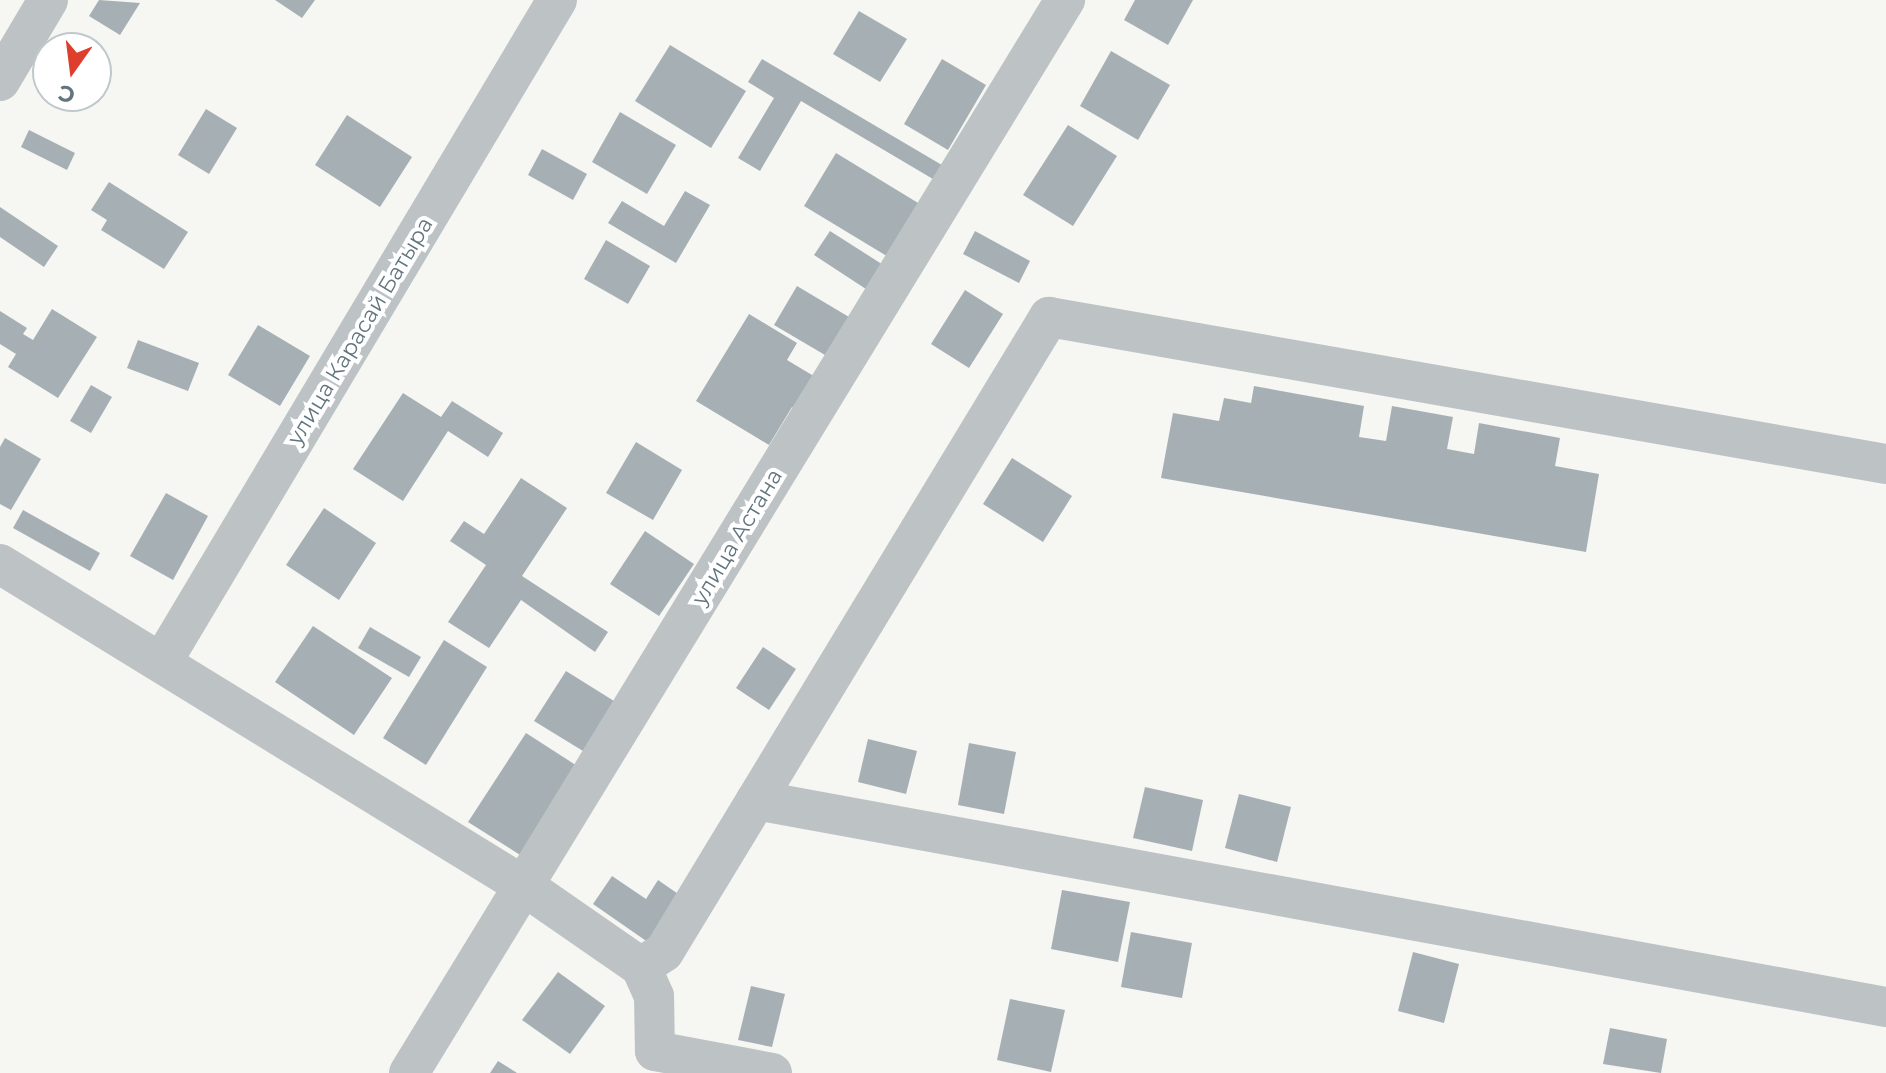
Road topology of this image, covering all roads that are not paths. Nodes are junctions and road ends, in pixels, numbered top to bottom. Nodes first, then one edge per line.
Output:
1 (48, 0) edge
2 (557, 0) edge
3 (1065, 0) edge
4 (0, 81) edge
5 (1886, 464) edge
6 (0, 564) edge
7 (162, 662) junction
8 (756, 800) junction
9 (524, 886) junction
10 (641, 967) junction
11 (1886, 1007) edge
12 (409, 1073) edge
13 (772, 1073) edge

1 - 4 street
2 - 7 street, улица Карасай Батыра
3 - 9 street, улица Астана
5 - 8 street
6 - 7 street
7 - 9 street
8 - 10 street
8 - 11 street
9 - 10 street
9 - 12 street, улица Астана
10 - 13 street

